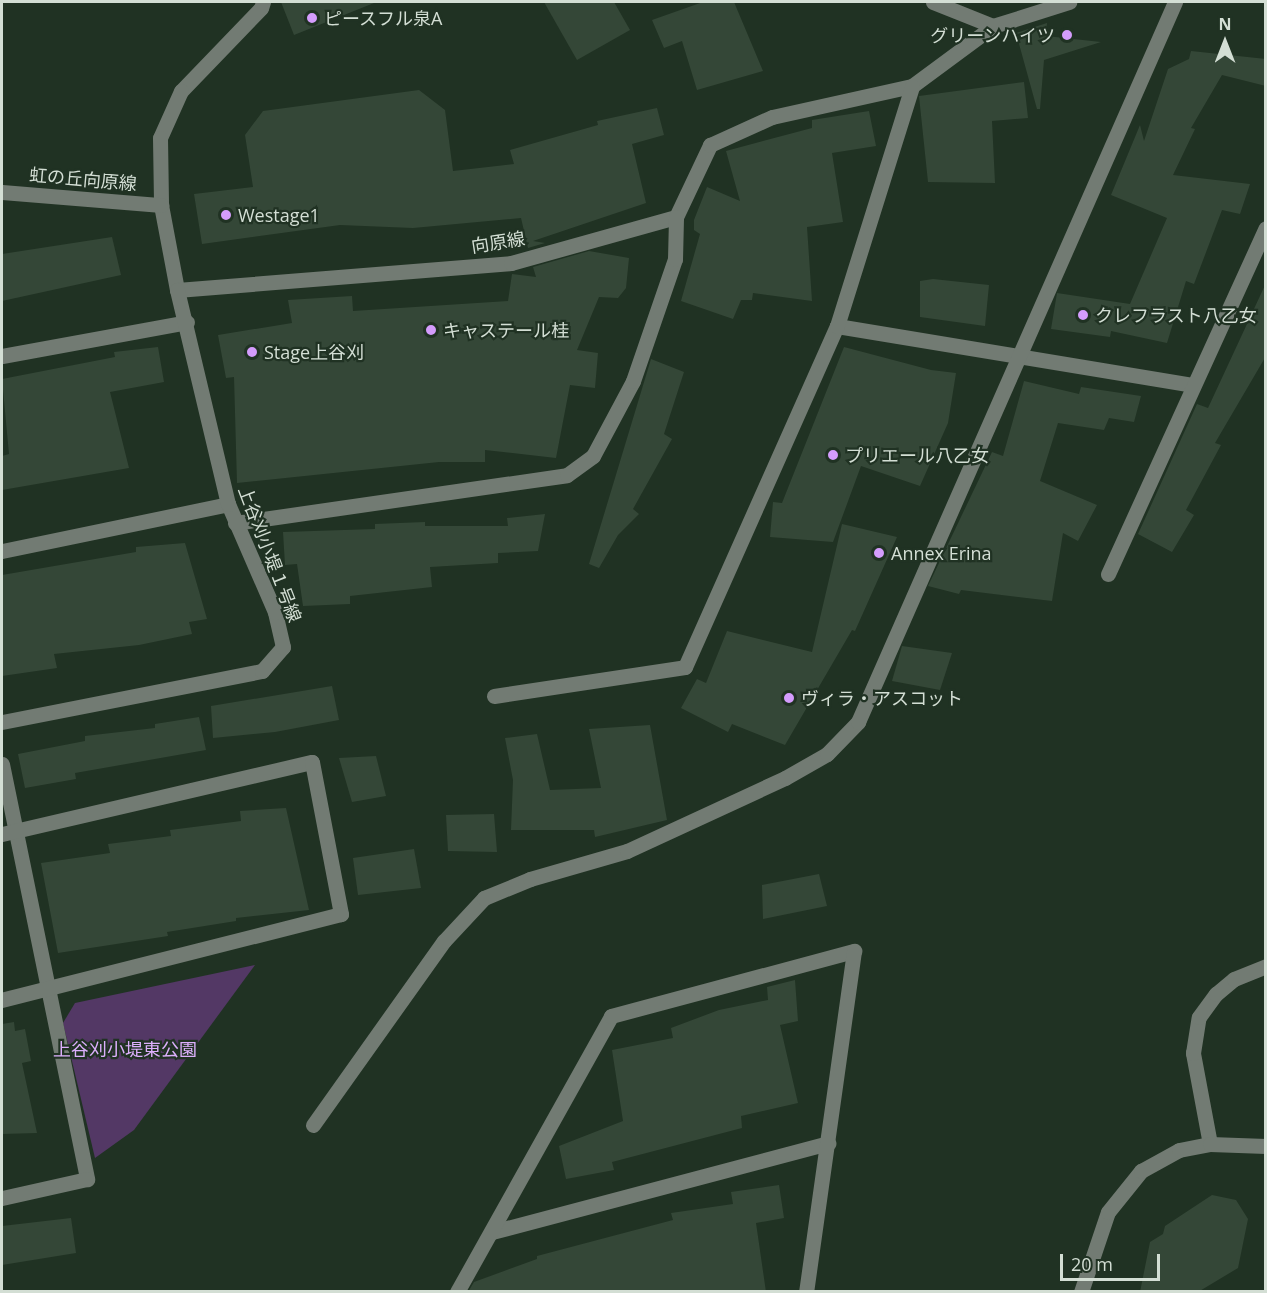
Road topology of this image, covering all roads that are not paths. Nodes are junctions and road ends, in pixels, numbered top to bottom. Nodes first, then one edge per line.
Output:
1 (262, 2) edge
2 (933, 2) edge
3 (1069, 2) edge
4 (1175, 2) edge
5 (993, 26) junction
6 (912, 86) junction
7 (2, 192) edge
8 (161, 205) junction
9 (676, 217) junction
10 (1266, 228) edge
11 (177, 290) junction
12 (187, 322) junction
13 (837, 326) junction
14 (2, 356) edge
15 (1020, 357) junction
16 (1192, 385) junction
17 (228, 504) junction
18 (235, 523) junction
19 (2, 551) edge
20 (1108, 574) dead end
21 (494, 696) dead end
22 (2, 722) edge
23 (2, 764) edge
24 (8, 833) edge
25 (1266, 966) edge
26 (46, 990) junction
27 (2, 1000) edge
28 (313, 1125) dead end
29 (828, 1143) junction
30 (1210, 1144) junction
31 (1266, 1146) edge
32 (2, 1198) edge
33 (492, 1232) junction
34 (457, 1292) edge
35 (806, 1292) edge
36 (1081, 1292) edge

1 - 8 street
2 - 5 street
3 - 5 street
4 - 15 street
5 - 6 street
6 - 9 street
6 - 13 street
7 - 8 street, 虹の丘向原線
8 - 11 street
9 - 11 street, 向原線
9 - 18 street
10 - 16 street
11 - 12 street, 上谷刈小堤１号線
12 - 14 street
12 - 17 street, 上谷刈小堤１号線
13 - 15 street
13 - 21 street
15 - 16 street
15 - 28 street
16 - 20 street
17 - 18 street, 上谷刈小堤１号線
17 - 19 street
18 - 22 street, 上谷刈小堤１号線
23 - 24 street
24 - 26 street
24 - 26 street
25 - 30 street
26 - 27 street
26 - 32 street
29 - 33 street
29 - 33 street
29 - 35 street
30 - 31 street
30 - 36 street
33 - 34 street

